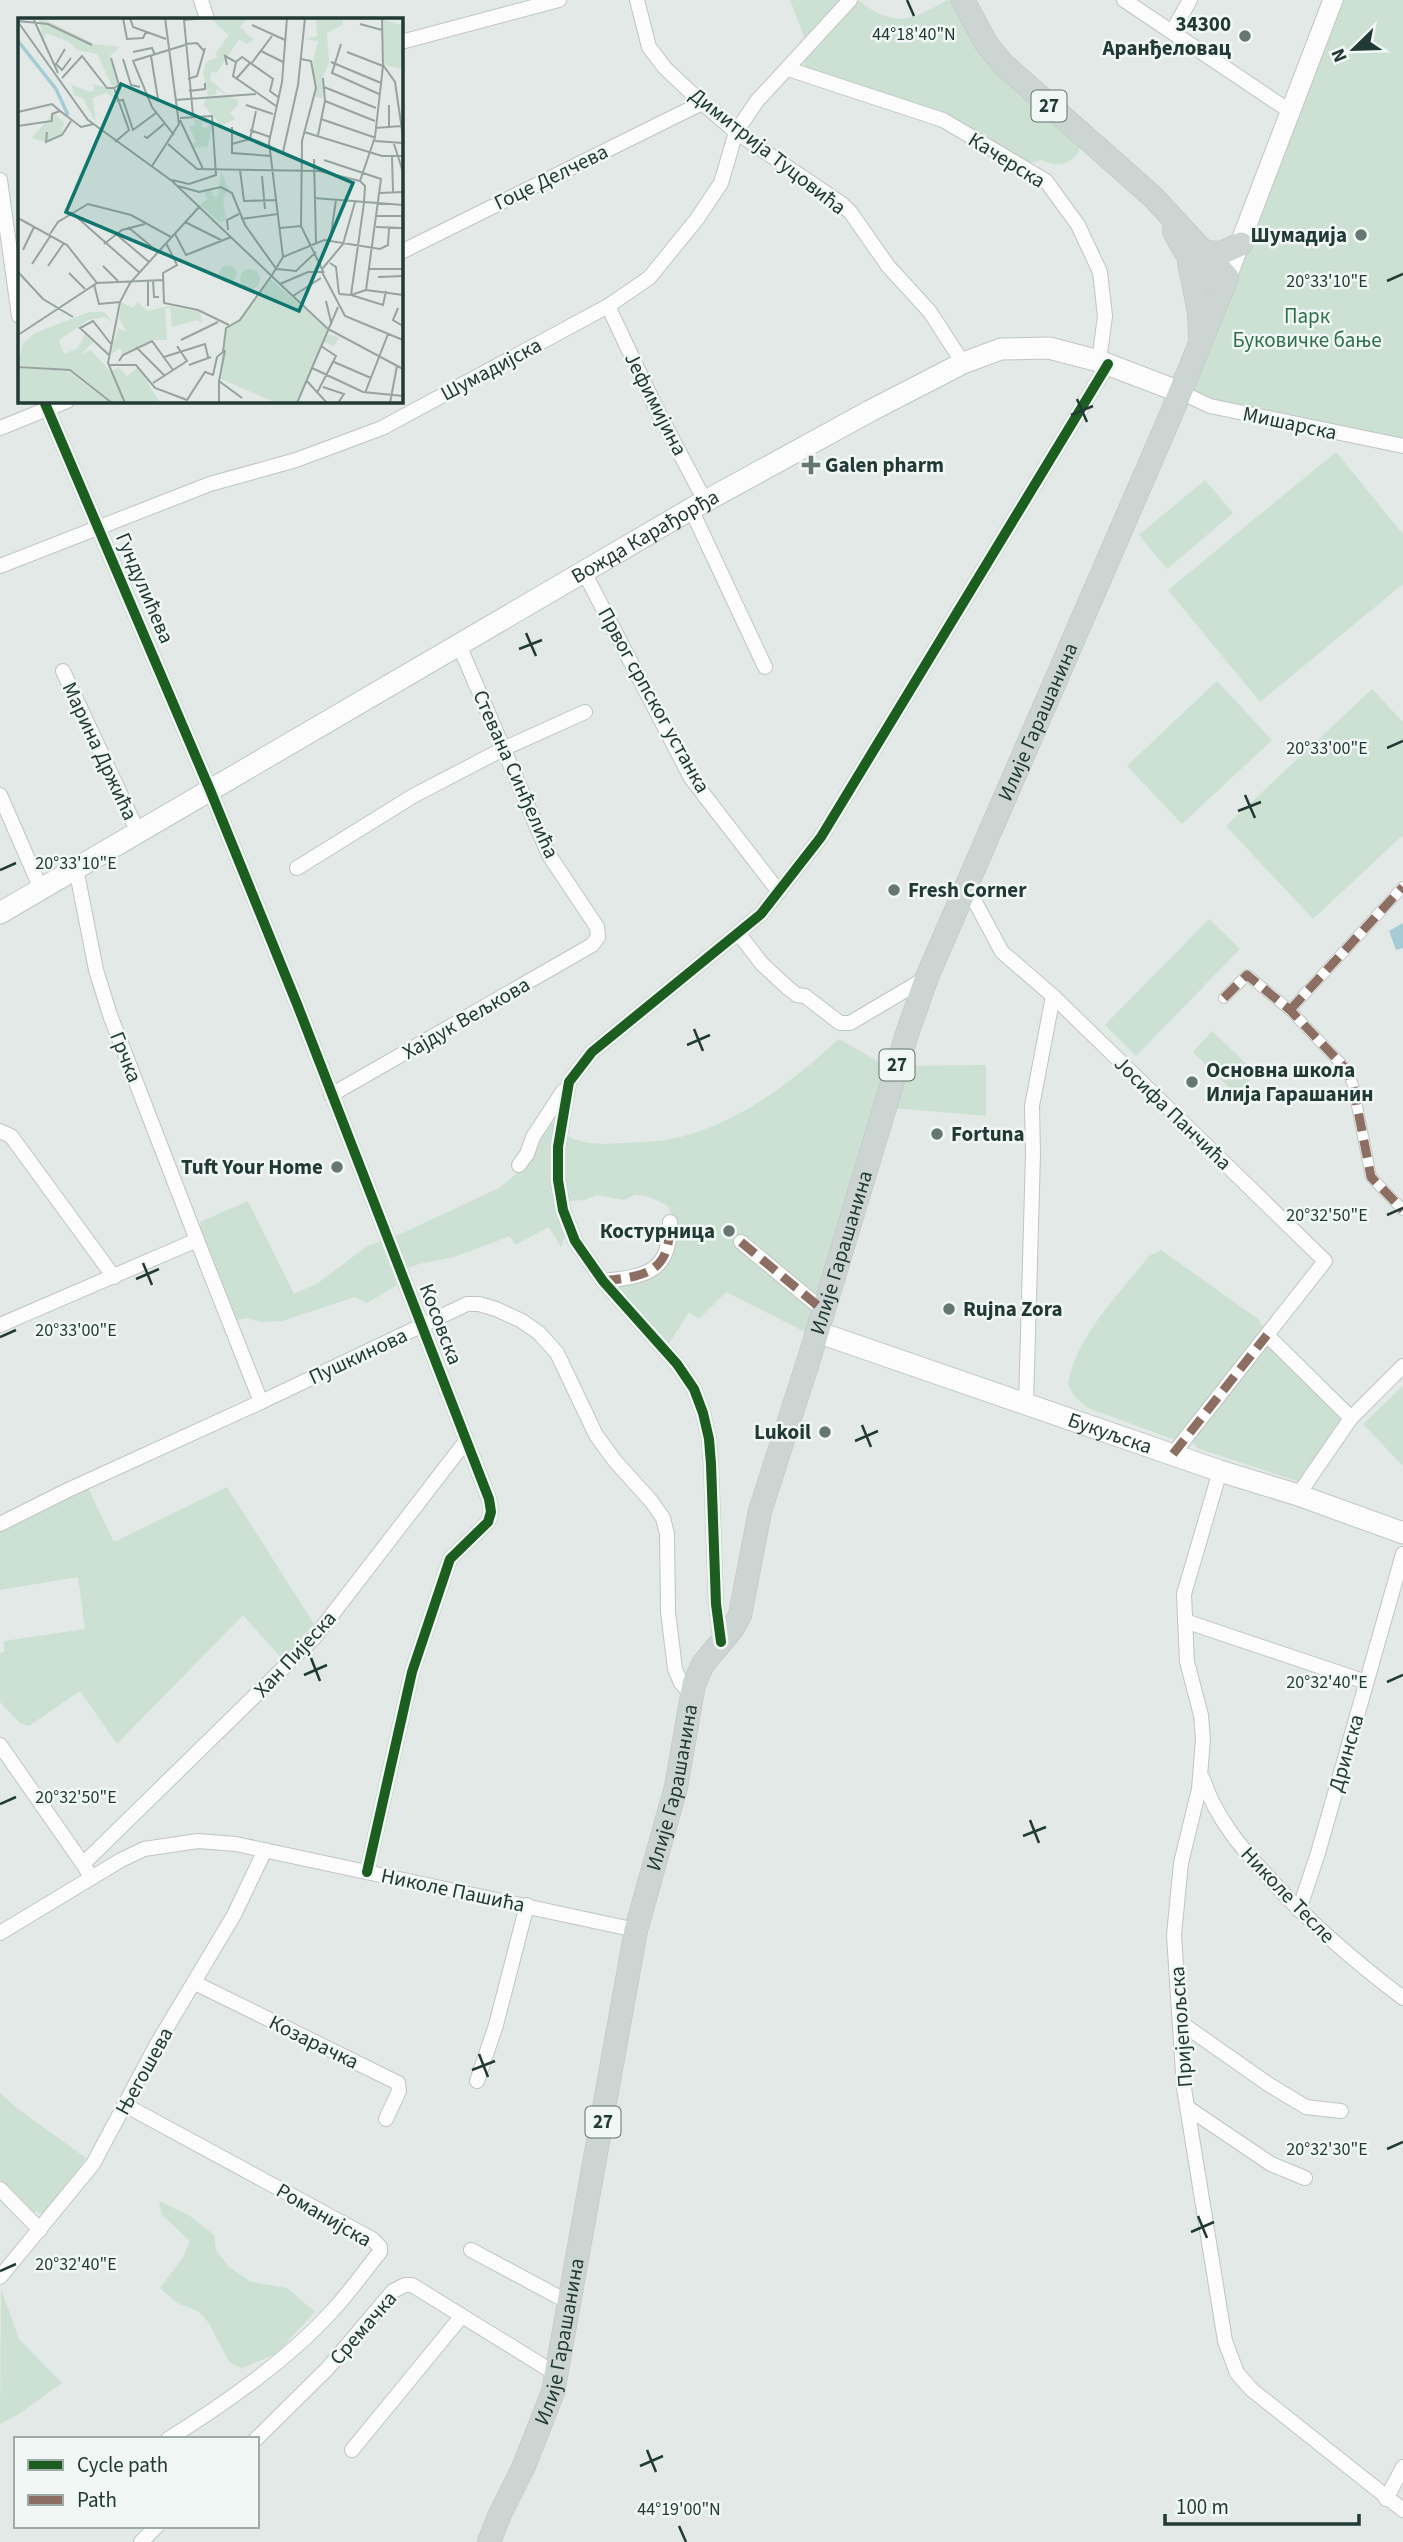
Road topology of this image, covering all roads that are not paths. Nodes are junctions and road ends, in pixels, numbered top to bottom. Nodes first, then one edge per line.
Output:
1 (201, 0) edge
2 (559, 0) edge
3 (637, 0) edge
4 (850, 0) edge
5 (963, 0) edge
6 (1124, 0) edge
7 (1190, 0) edge
8 (1333, 0) edge
9 (207, 18) edge
10 (1172, 32) junction
11 (402, 42) edge
12 (788, 69) junction
13 (702, 103) junction
14 (1291, 112) junction
15 (736, 132) junction
16 (0, 180) edge
17 (1241, 244) junction
18 (402, 252) edge
19 (1196, 257) junction
20 (1225, 282) junction
21 (608, 306) junction
22 (18, 309) edge
23 (1200, 341) junction
24 (1103, 362) junction
25 (963, 363) junction
26 (1180, 392) junction
27 (46, 405) edge
28 (0, 428) edge
29 (1403, 446) edge
30 (698, 505) junction
31 (99, 527) junction
32 (0, 566) edge
33 (584, 572) junction
34 (459, 645) junction
35 (765, 667) dead end
36 (63, 671) dead end
37 (584, 712) dead end
38 (505, 748) junction
39 (210, 790) junction
40 (0, 795) edge
41 (138, 832) junction
42 (76, 868) junction
43 (297, 868) dead end
44 (1403, 887) edge
45 (41, 889) junction
46 (964, 891) junction
47 (779, 892) junction
48 (0, 913) edge
49 (738, 934) junction
50 (598, 937) joint
51 (928, 977) junction
52 (1053, 996) junction
53 (1224, 999) dead end
54 (1290, 1010) junction
55 (569, 1082) junction
56 (331, 1095) junction
57 (0, 1131) edge
58 (519, 1165) dead end
59 (1403, 1210) edge
60 (670, 1222) dead end
61 (197, 1240) junction
62 (741, 1241) dead end
63 (114, 1277) junction
64 (603, 1281) junction
65 (820, 1321) junction
66 (0, 1325) edge
67 (421, 1326) junction
68 (1267, 1335) junction
69 (1403, 1366) edge
70 (261, 1402) junction
71 (1026, 1404) junction
72 (1351, 1418) junction
73 (466, 1441) junction
74 (1173, 1454) junction
75 (1220, 1471) junction
76 (1298, 1495) junction
77 (0, 1524) edge
78 (1403, 1533) edge
79 (1403, 1554) edge
80 (1185, 1621) junction
81 (721, 1642) junction
82 (1366, 1682) junction
83 (691, 1694) junction
84 (1, 1749) edge
85 (1200, 1771) junction
86 (265, 1850) junction
87 (83, 1864) junction
88 (367, 1872) junction
89 (91, 1877) junction
90 (527, 1905) junction
91 (1299, 1910) junction
92 (636, 1930) junction
93 (0, 1933) edge
94 (195, 1983) junction
95 (1403, 1998) edge
96 (1181, 2024) junction
97 (477, 2081) dead end
98 (125, 2105) junction
99 (1188, 2108) junction
100 (1341, 2111) dead end
101 (386, 2119) dead end
102 (1305, 2178) dead end
103 (0, 2189) edge
104 (40, 2230) junction
105 (471, 2250) dead end
106 (0, 2277) edge
107 (570, 2303) junction
108 (461, 2317) junction
109 (556, 2374) junction
110 (171, 2437) edge
111 (258, 2437) edge
112 (352, 2450) dead end
113 (1403, 2467) edge
114 (1386, 2499) junction
115 (1403, 2510) edge
116 (155, 2528) edge
117 (141, 2542) edge
118 (489, 2542) edge

1 - 9 street
2 - 11 street
3 - 13 street, Димитрија Туцовића
4 - 12 street, Шумадијска
5 - 19 main road, 27
6 - 10 street
7 - 10 street
8 - 14 street, Илије Гарашанина
10 - 14 street
12 - 15 street, Шумадијска
12 - 24 street, Качерска
13 - 15 street, Димитрија Туцовића
13 - 18 street, Гоце Делчева
14 - 17 street, Илије Гарашанина
15 - 21 street, Шумадијска
15 - 25 street, Димитрија Туцовића
16 - 22 street
17 - 19 main road
17 - 20 street, Илије Гарашанина
19 - 20 main road, 27
19 - 23 main road, 27
20 - 23 main road, Илије Гарашанина
21 - 30 street, Јефимијина
21 - 31 street, Шумадијска
23 - 26 main road, Илије Гарашанина / 27
24 - 25 main road, Вожда Карађорђа
24 - 26 main road, Вожда Карађорђа
24 - 47 street
25 - 30 main road, Вожда Карађорђа
26 - 29 street, Мишарска
26 - 46 main road, Илије Гарашанина / 27
27 - 28 street
27 - 31 street, Гундулићева
30 - 33 main road, Вожда Карађорђа
30 - 35 street, Јефимијина
31 - 32 street, Шумадијска
31 - 39 street, Гундулићева
33 - 34 main road, Вожда Карађорђа
33 - 47 street, Првог српског устанка
34 - 38 street, Стевана Синђелића
34 - 39 main road, Вожда Карађорђа
36 - 41 street, Марина Држића
37 - 38 street
38 - 43 street
38 - 50 street, Стевана Синђелића
39 - 41 main road, Вожда Карађорђа
39 - 56 street, Косовска
40 - 45 street
41 - 42 main road, Вожда Карађорђа
42 - 45 main road, Вожда Карађорђа
42 - 61 street, Грчка
44 - 54 street
45 - 48 main road, Вожда Карађорђа
46 - 51 main road, Илије Гарашанина / 27
46 - 52 street, Јосифа Панчића
47 - 49 street
49 - 51 street
49 - 55 street
50 - 56 street, Хајдук Вељкова
51 - 65 main road, Илије Гарашанина / 27
52 - 68 street, Јосифа Панчића
52 - 71 street
53 - 54 street
54 - 59 street
55 - 58 street
55 - 64 street
56 - 67 street, Косовска
57 - 63 street
60 - 64 street
61 - 63 street
61 - 70 street, Грчка
62 - 65 street
63 - 66 street
64 - 81 street
65 - 71 main road, Букуљска
65 - 81 main road, Илије Гарашанина / 27
67 - 70 street, Пушкинова
67 - 73 street, Косовска
67 - 83 street, Пушкинова
68 - 72 street
68 - 74 street
69 - 72 street
70 - 77 street, Пушкинова
71 - 74 main road, Букуљска
72 - 76 street
73 - 87 street, Хан Пијеска
73 - 88 street, Косовска
74 - 75 main road, Букуљска
75 - 76 main road, Букуљска
75 - 80 street, Пријепољска
76 - 78 main road, Букуљска
79 - 82 street, Дринска
80 - 82 street
80 - 85 street, Пријепољска
81 - 83 main road, Илије Гарашанина / 27
82 - 91 street, Дринска
83 - 92 main road, Илије Гарашанина / 27
84 - 87 street
85 - 91 street, Николе Тесле
85 - 96 street, Пријепољска
86 - 88 street, Николе Пашића
86 - 89 street, Николе Пашића
86 - 94 street, Његошева
87 - 89 street
88 - 90 street, Николе Пашића
89 - 93 street, Николе Пашића
90 - 92 street, Николе Пашића
90 - 97 street
91 - 95 street, Николе Тесле
92 - 107 main road, Илије Гарашанина / 27
94 - 98 street, Његошева
94 - 101 street, Козарачка
96 - 99 street, Пријепољска
96 - 100 street
98 - 104 street, Његошева
98 - 110 street, Романијска
99 - 102 street
99 - 114 street, Пријепољска
103 - 104 street
104 - 106 street, Његошева
105 - 107 street
107 - 109 main road, Илије Гарашанина / 27
108 - 109 street, Сремачка
108 - 111 street, Сремачка
108 - 112 street
109 - 118 main road, Илије Гарашанина / 27
113 - 114 street
114 - 115 street, Пријепољска
116 - 117 street

